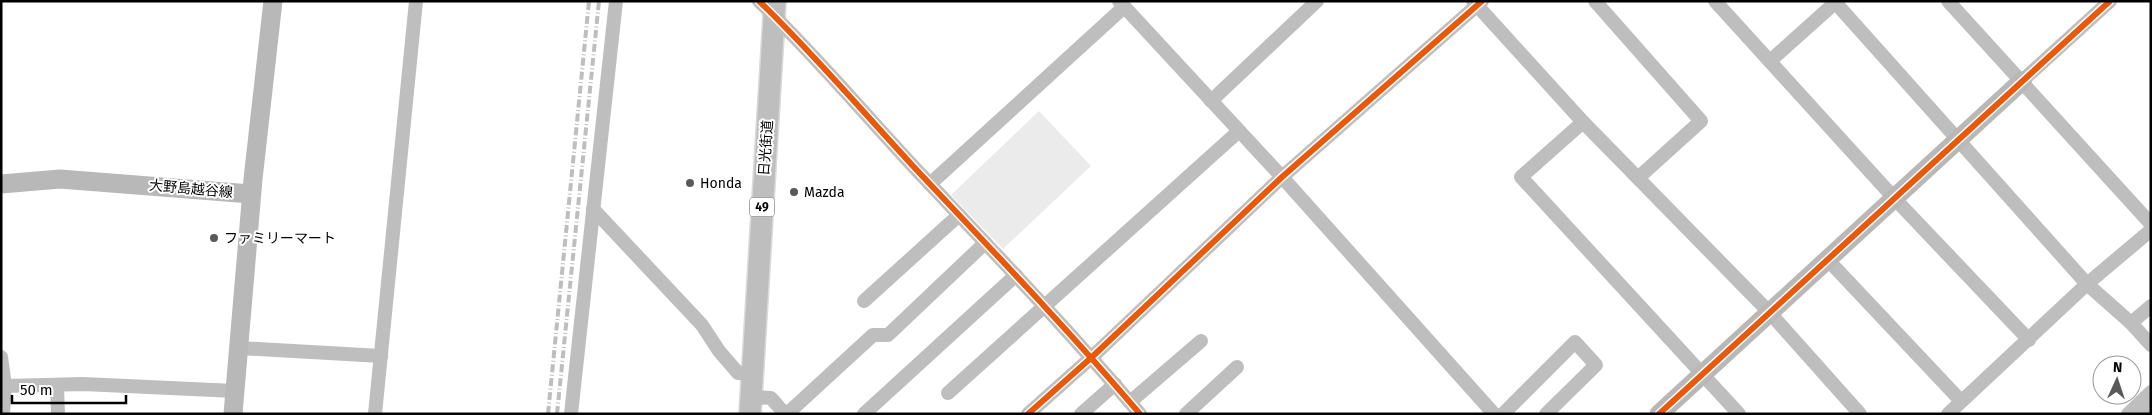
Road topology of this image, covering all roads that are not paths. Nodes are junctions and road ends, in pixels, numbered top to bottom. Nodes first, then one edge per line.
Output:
1 (273, 1) edge
2 (416, 1) edge
3 (616, 1) edge
4 (759, 1) edge
5 (1317, 1) edge
6 (1594, 1) edge
7 (1715, 1) edge
8 (1948, 1) edge
9 (2110, 1) edge
10 (1835, 2) edge
11 (1477, 3) edge
12 (1122, 4) edge
13 (775, 9) edge
14 (1770, 61) junction
15 (2022, 81) junction
16 (1212, 101) junction
17 (1584, 122) junction
18 (1240, 131) junction
19 (1959, 141) junction
20 (1282, 177) junction
21 (1638, 178) junction
22 (1, 184) edge
23 (930, 184) junction
24 (252, 194) junction
25 (1895, 199) junction
26 (593, 209) junction
27 (960, 215) junction
28 (2151, 224) edge
29 (2151, 230) edge
30 (985, 243) junction
31 (1828, 260) junction
32 (1016, 276) junction
33 (2087, 284) junction
34 (864, 300) dead end
35 (1044, 305) junction
36 (2151, 306) edge
37 (1770, 313) junction
38 (2131, 323) junction
39 (2029, 340) junction
40 (1201, 341) dead end
41 (2151, 345) edge
42 (239, 348) junction
43 (381, 356) junction
44 (1, 357) edge
45 (1092, 357) junction
46 (1237, 366) dead end
47 (752, 374) junction
48 (1703, 374) junction
49 (1115, 384) junction
50 (5, 386) junction
51 (58, 386) junction
52 (235, 391) junction
53 (2151, 392) edge
54 (948, 393) dead end
55 (1130, 402) junction
56 (1961, 402) junction
57 (750, 405) edge
58 (3, 414) edge
59 (58, 414) edge
60 (233, 414) edge
61 (375, 414) edge
62 (570, 414) edge
63 (786, 414) edge
64 (864, 414) edge
65 (1028, 414) edge
66 (1081, 414) edge
67 (1140, 414) edge
68 (1186, 414) edge
69 (1494, 414) edge
70 (1502, 414) edge
71 (1546, 414) edge
72 (1659, 414) edge
73 (1739, 414) edge
74 (1860, 414) edge
75 (1948, 414) edge
76 (2128, 414) edge

1 - 24 street
2 - 43 street
3 - 26 street
4 - 13 street
5 - 16 street
6 - 21 street
7 - 14 street
8 - 15 street
9 - 15 street
10 - 14 street
10 - 19 street
11 - 17 street
11 - 20 street
12 - 16 street
12 - 23 street
13 - 23 street
13 - 47 main road, 日光街道 / 49
14 - 25 street
15 - 19 street
15 - 28 street
16 - 18 street
17 - 21 street
17 - 48 street
18 - 20 street
18 - 35 street
19 - 25 street
19 - 33 street
20 - 45 street
20 - 69 street
21 - 37 street
22 - 24 street, 大野島越谷線
23 - 27 street
24 - 42 street, 大野島越谷線
25 - 31 street
25 - 39 street
26 - 47 street
26 - 62 street
27 - 30 street
27 - 34 street
29 - 33 street
30 - 32 street
30 - 63 street
31 - 37 street
31 - 56 street
32 - 35 street
32 - 64 street
33 - 38 street
33 - 39 street
35 - 45 street
35 - 54 street
36 - 38 street
37 - 48 street
37 - 74 street
38 - 41 street
39 - 56 street
40 - 55 street
42 - 43 street
42 - 52 street, 大野島越谷線
43 - 61 street
44 - 50 street
45 - 49 street
45 - 65 street
46 - 68 street
47 - 57 main road, 日光街道 / 49
48 - 72 street
48 - 73 street
49 - 55 street
49 - 66 street
50 - 51 street
50 - 58 street
51 - 52 street
51 - 59 street
52 - 60 street, 大野島越谷線
53 - 76 street
55 - 67 street
56 - 75 street
57 - 63 street
70 - 71 street

